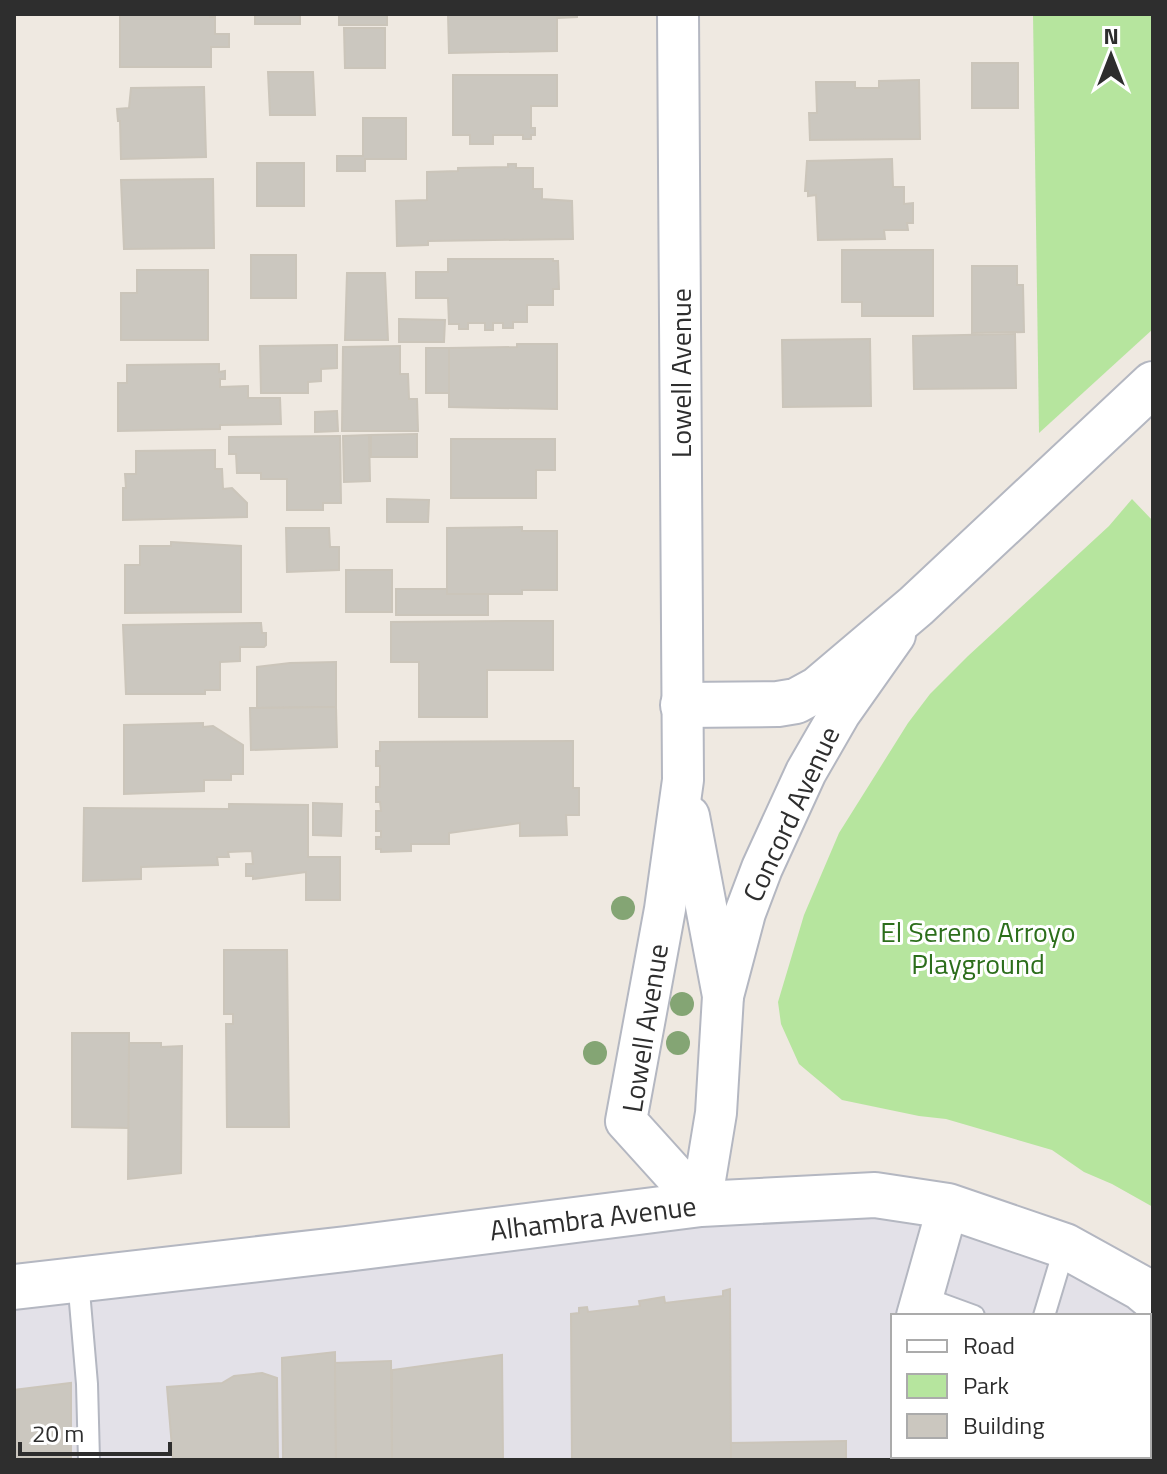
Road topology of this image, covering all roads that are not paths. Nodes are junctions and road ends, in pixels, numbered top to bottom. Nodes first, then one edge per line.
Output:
1 (678, 14) edge
2 (1153, 384) edge
3 (916, 606) junction
4 (683, 705) junction
5 (683, 780) junction
6 (723, 996) junction
7 (701, 1204) junction
8 (948, 1206) junction
9 (1065, 1246) junction
10 (78, 1279) junction
11 (14, 1287) edge
12 (1153, 1298) edge
13 (920, 1307) edge
14 (962, 1314) edge
15 (1045, 1314) edge
16 (89, 1460) edge

1 - 4 street, Lowell Avenue
2 - 3 main road, Concord Avenue
3 - 4 main road, Concord Avenue
3 - 6 street, Concord Avenue
4 - 5 street, Lowell Avenue
5 - 6 street, Lowell Avenue
5 - 7 street, Lowell Avenue
6 - 7 street, Lowell Avenue
7 - 8 main road, Alhambra Avenue
7 - 10 main road, Alhambra Avenue
8 - 9 main road, Alhambra Avenue
8 - 13 street
9 - 12 main road, Alhambra Avenue
9 - 15 lane
10 - 11 main road, Alhambra Avenue
10 - 16 lane
13 - 14 lane

